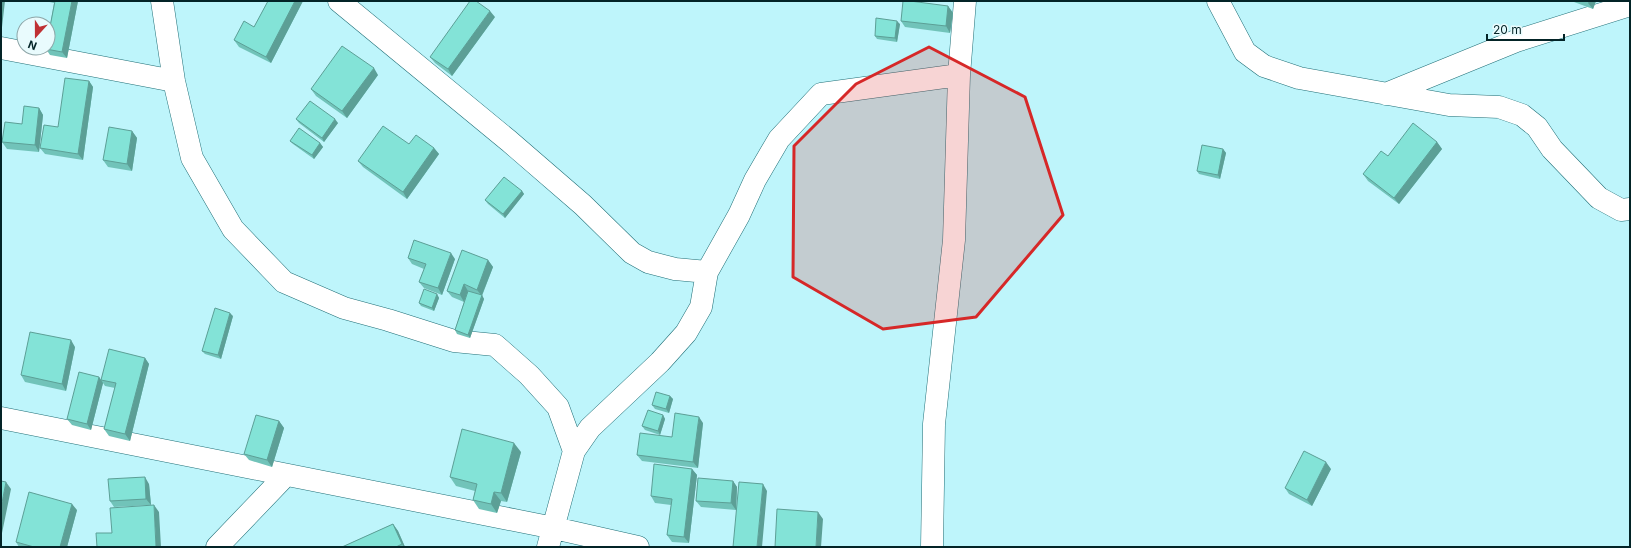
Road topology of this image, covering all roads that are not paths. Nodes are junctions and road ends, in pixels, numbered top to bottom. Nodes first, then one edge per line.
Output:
1 (162, 1) edge
2 (339, 1) edge
3 (965, 1) edge
4 (1218, 1) edge
5 (1630, 5) edge
6 (1, 48) edge
7 (959, 76) junction
8 (174, 81) junction
9 (1386, 94) junction
10 (1630, 209) edge
11 (707, 272) junction
12 (1, 418) edge
13 (574, 451) junction
14 (286, 475) junction
15 (551, 537) edge
16 (217, 547) edge
17 (638, 547) edge
18 (932, 547) edge

1 - 8 street
2 - 11 street
3 - 7 street
4 - 9 street
5 - 9 street
6 - 8 street
7 - 11 street
7 - 18 street
8 - 13 street
9 - 10 street
11 - 13 street
12 - 14 street
13 - 15 street
14 - 15 street
14 - 16 street
15 - 17 street

